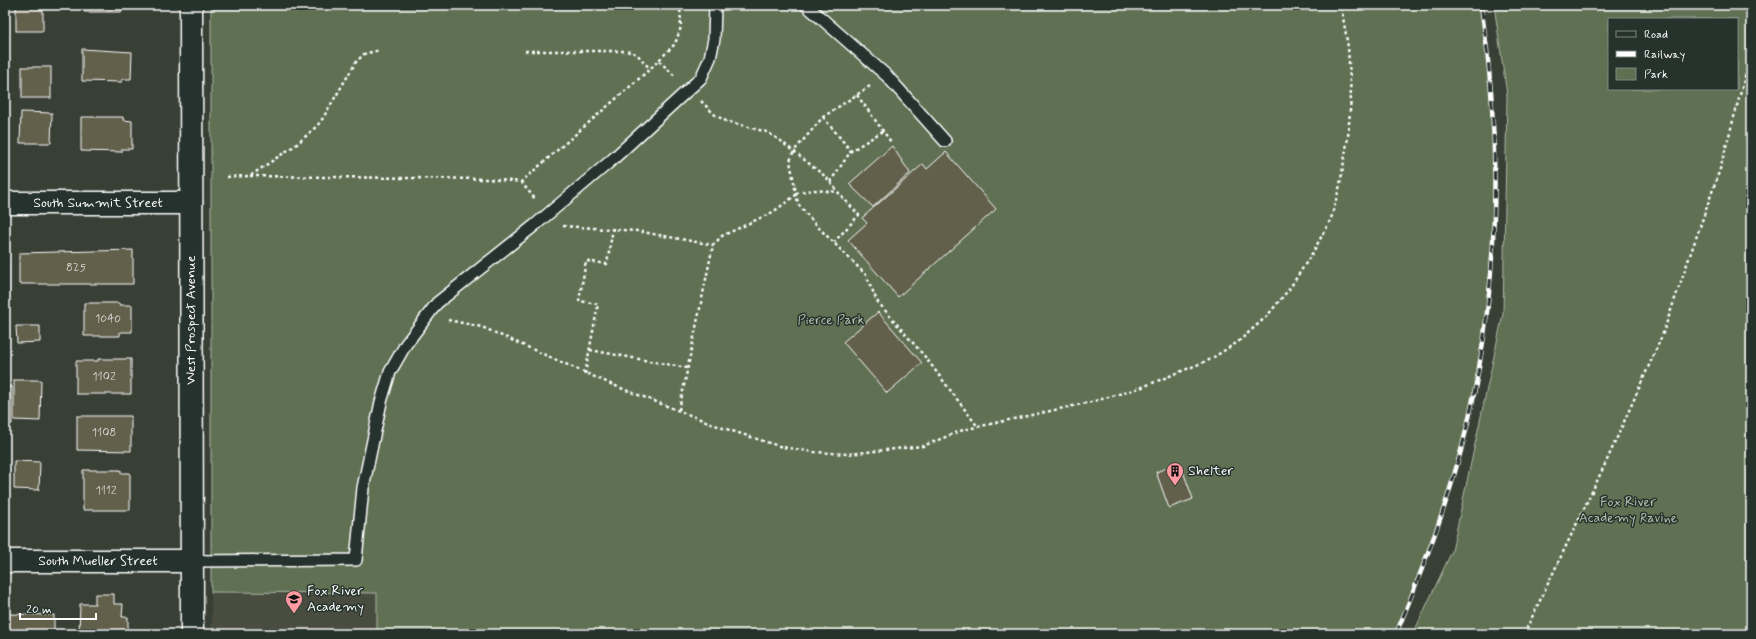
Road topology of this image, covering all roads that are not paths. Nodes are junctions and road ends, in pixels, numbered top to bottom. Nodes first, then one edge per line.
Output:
1 (191, 5) edge
2 (715, 5) edge
3 (806, 5) edge
4 (946, 140) dead end
5 (5, 203) edge
6 (191, 203) junction
7 (5, 561) edge
8 (192, 561) junction
9 (192, 634) edge

1 - 6 main road, West Prospect Avenue
2 - 8 lane
3 - 4 lane
5 - 6 main road, South Summit Street
6 - 8 main road, West Prospect Avenue
7 - 8 main road, South Mueller Street
8 - 9 main road, West Prospect Avenue

